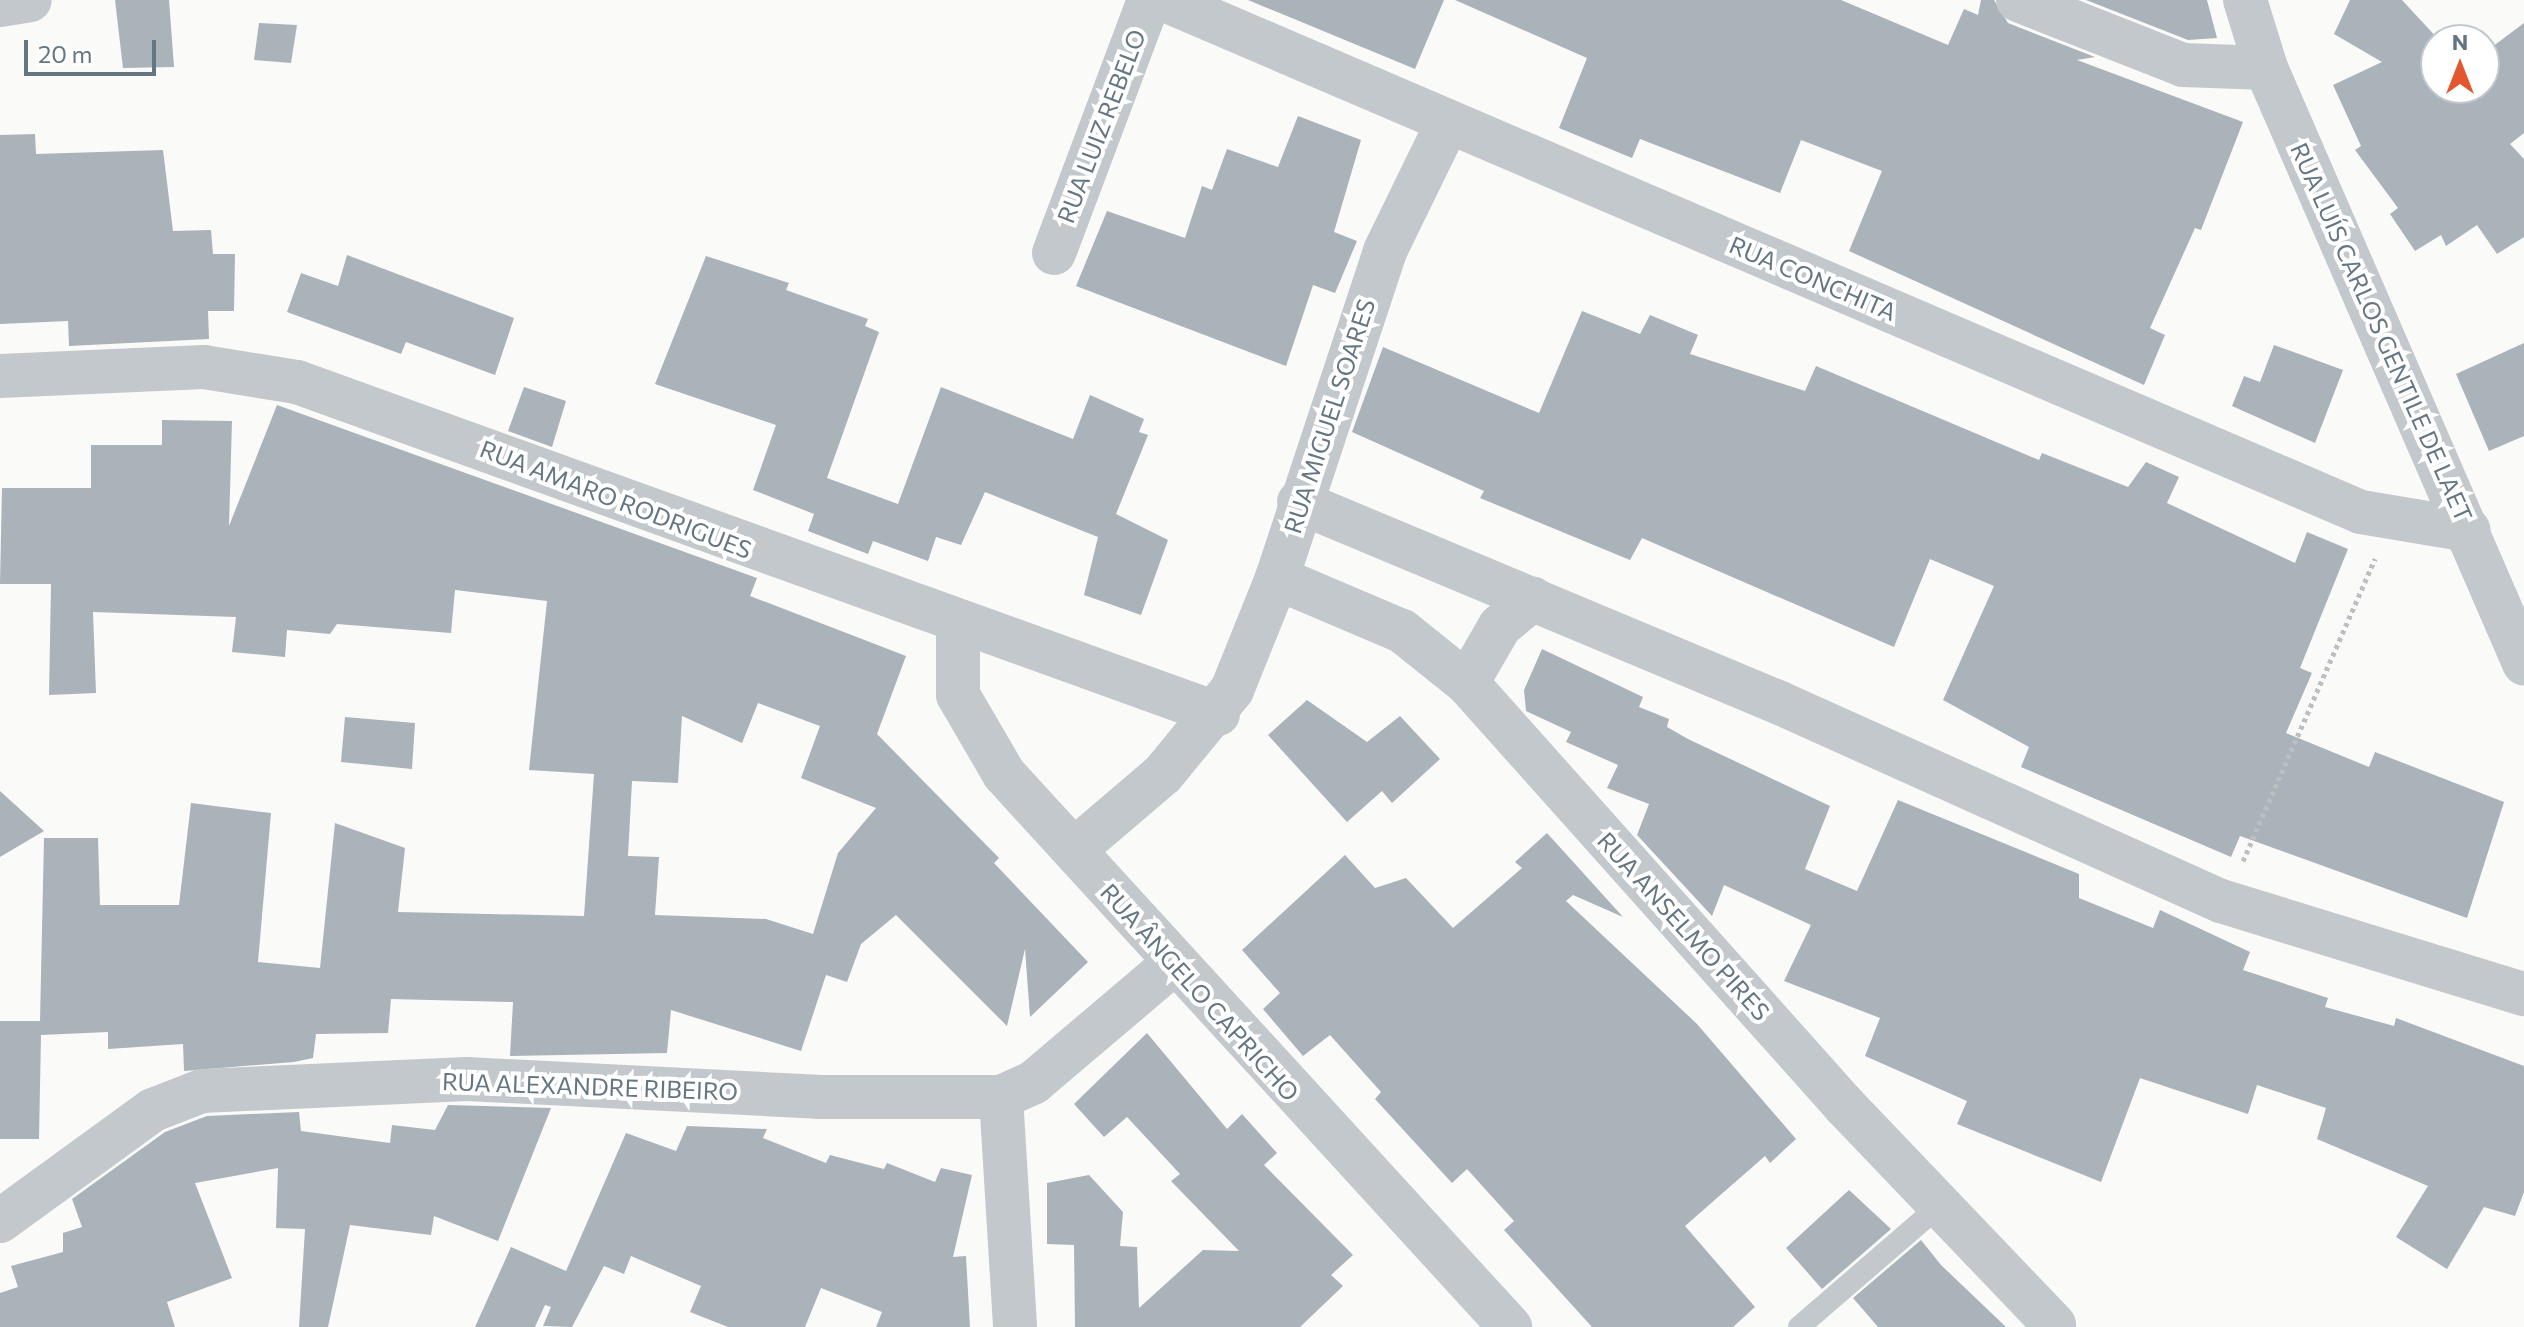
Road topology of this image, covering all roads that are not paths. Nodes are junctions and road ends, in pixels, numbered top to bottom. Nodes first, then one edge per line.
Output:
1 (30, 0) edge
2 (1149, 0) edge
3 (1165, 0) edge
4 (2018, 0) edge
5 (2245, 0) edge
6 (0, 5) edge
7 (2266, 68) junction
8 (1448, 122) junction
9 (1054, 253) dead end
10 (0, 376) edge
11 (1299, 502) junction
12 (2469, 530) junction
13 (1277, 578) junction
14 (1533, 599) junction
15 (958, 624) junction
16 (2524, 663) edge
17 (1467, 683) junction
18 (1218, 714) junction
19 (1074, 850) junction
20 (1173, 964) junction
21 (2524, 994) edge
22 (1001, 1097) junction
23 (1939, 1206) junction
24 (0, 1221) edge
25 (2054, 1325) edge
26 (1015, 1327) edge
27 (1510, 1327) edge
28 (1799, 1327) edge

1 - 6 street
2 - 9 street, RUA LUIZ REBELO
3 - 8 street, RUA CONCHITA
4 - 7 street
5 - 7 street, RUA LUÍS CARLOS GENTILE DE LAET
7 - 12 street, RUA LUÍS CARLOS GENTILE DE LAET
8 - 11 street, RUA MIGUEL SOARES
8 - 12 street, RUA CONCHITA
10 - 15 street, RUA AMARO RODRIGUES
11 - 13 street, RUA MIGUEL SOARES
11 - 14 street
12 - 16 street, RUA LUÍS CARLOS GENTILE DE LAET
13 - 17 street, RUA ANSELMO PIRES
13 - 18 street, RUA MIGUEL SOARES
14 - 17 street
14 - 21 street
15 - 18 street, RUA AMARO RODRIGUES
15 - 19 street, RUA ÂNGELO CAPRICHO
17 - 23 street, RUA ANSELMO PIRES
18 - 19 street, RUA MIGUEL SOARES
19 - 20 street, RUA ÂNGELO CAPRICHO
20 - 22 street, RUA ALEXANDRE RIBEIRO
20 - 27 street, RUA ÂNGELO CAPRICHO
22 - 24 street, RUA ALEXANDRE RIBEIRO
22 - 26 street
23 - 25 street, RUA ANSELMO PIRES
23 - 28 lane

